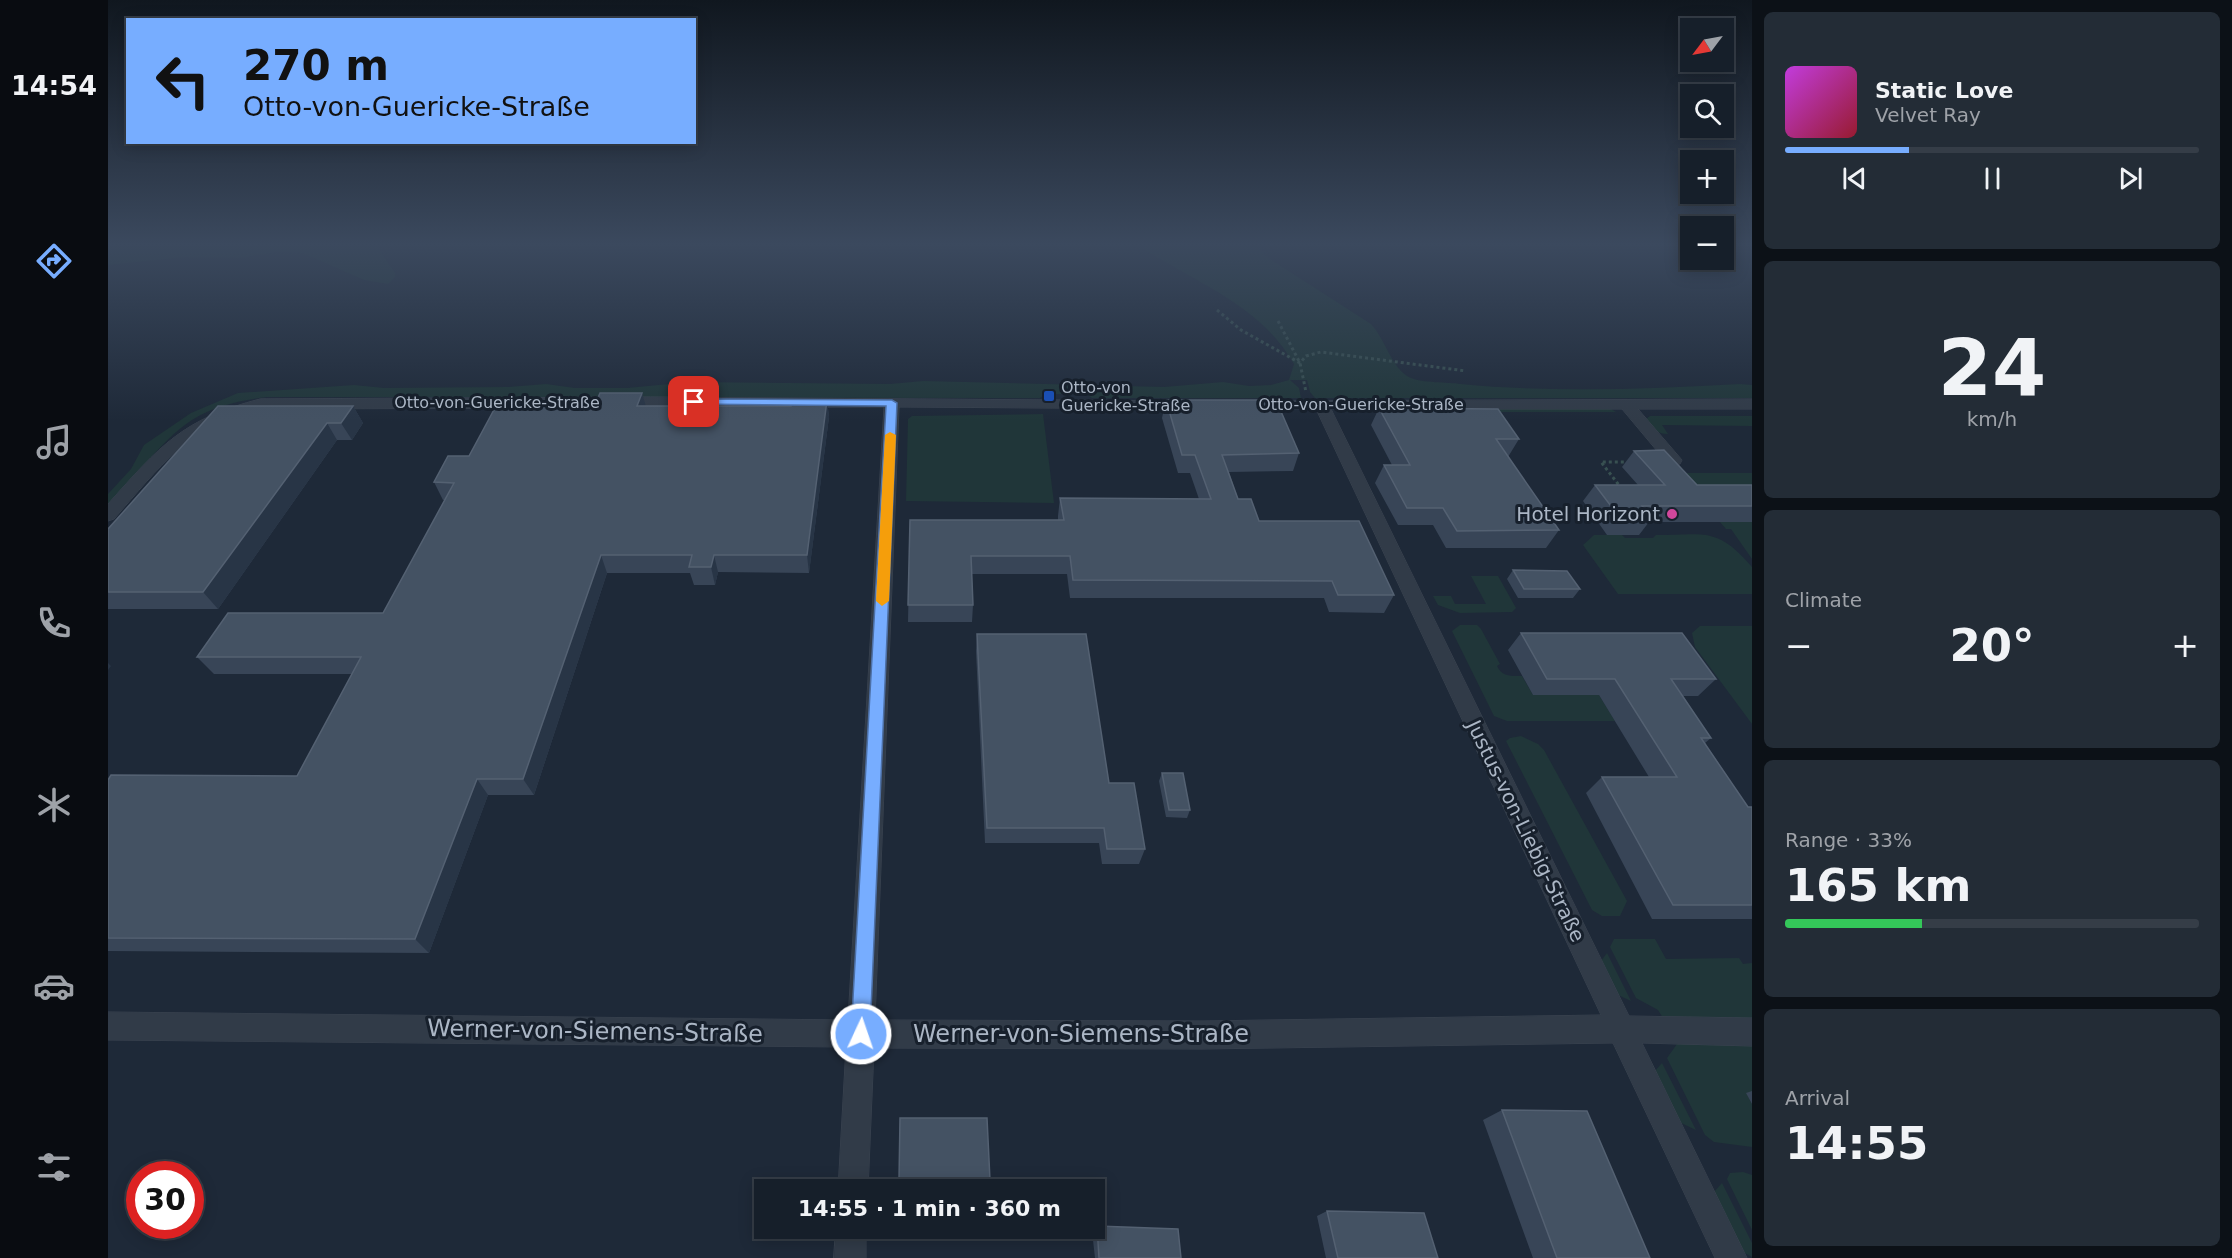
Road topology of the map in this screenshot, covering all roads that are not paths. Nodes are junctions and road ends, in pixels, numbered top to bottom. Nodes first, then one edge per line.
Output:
1 (892, 403) junction
2 (1625, 403) junction
3 (1204, 404) edge
4 (1240, 404) edge
5 (1316, 404) junction
6 (1752, 404) edge
7 (1674, 460) edge
8 (108, 515) edge
9 (108, 1026) edge
10 (1621, 1029) junction
11 (1752, 1032) edge
12 (861, 1034) junction
13 (854, 1179) edge
14 (851, 1239) edge
15 (850, 1258) edge
16 (1731, 1258) edge

1 - 3 street, Otto-von-Guericke-Straße
1 - 8 street, Otto-von-Guericke-Straße
1 - 12 street
2 - 5 street, Otto-von-Guericke-Straße
2 - 6 street, Otto-von-Guericke-Straße
2 - 7 street
4 - 5 street, Otto-von-Guericke-Straße
5 - 10 street, Justus-von-Liebig-Straße
9 - 12 street, Werner-von-Siemens-Straße
10 - 11 street, Werner-von-Siemens-Straße
10 - 12 street, Werner-von-Siemens-Straße
10 - 16 street, Justus-von-Liebig-Straße
12 - 13 street
14 - 15 street

